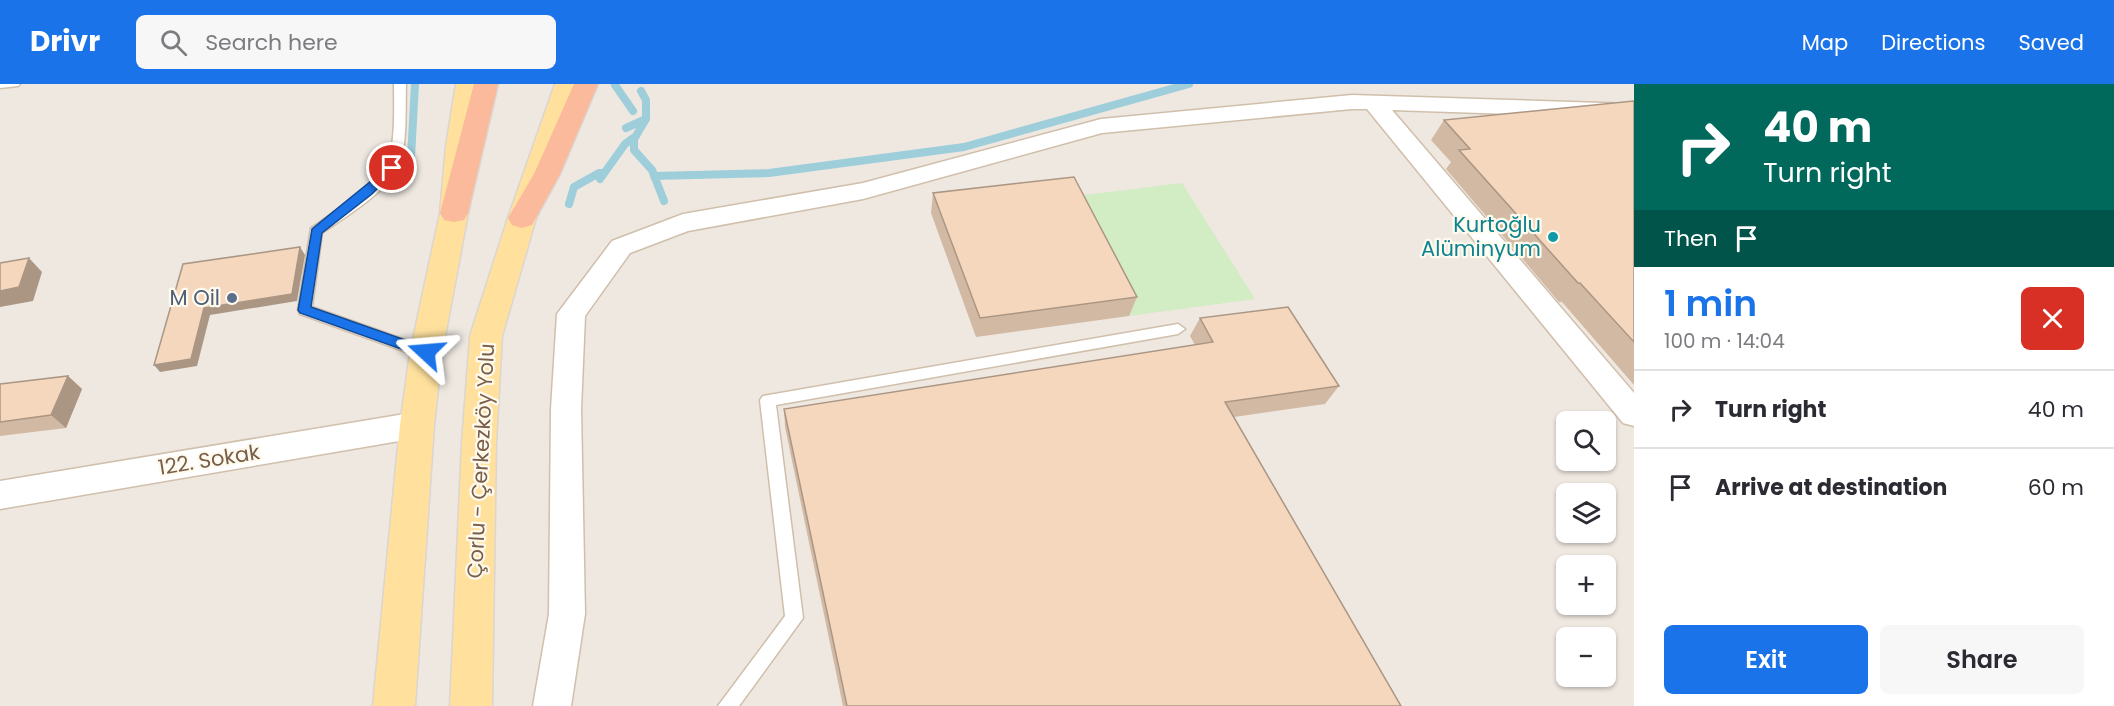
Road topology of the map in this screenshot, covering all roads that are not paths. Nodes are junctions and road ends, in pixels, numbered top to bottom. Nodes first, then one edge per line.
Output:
1 (400, 84) edge
2 (468, 84) edge
3 (486, 84) edge
4 (575, 87) edge
5 (1373, 102) junction
6 (1634, 111) edge
7 (454, 213) junction
8 (522, 218) joint
9 (1178, 329) dead end
10 (426, 352) junction
11 (1634, 414) edge
12 (417, 426) junction
13 (0, 495) edge
14 (394, 706) edge
15 (471, 706) edge
16 (552, 706) edge
17 (727, 706) edge

1 - 10 lane
2 - 7 main road
3 - 7 highway
4 - 8 highway
5 - 6 street
5 - 11 street
5 - 16 street
7 - 10 main road
8 - 15 main road, Çorlu - Çerkezköy Yolu
9 - 17 lane
10 - 12 main road
12 - 13 street, 122. Sokak
12 - 14 main road

